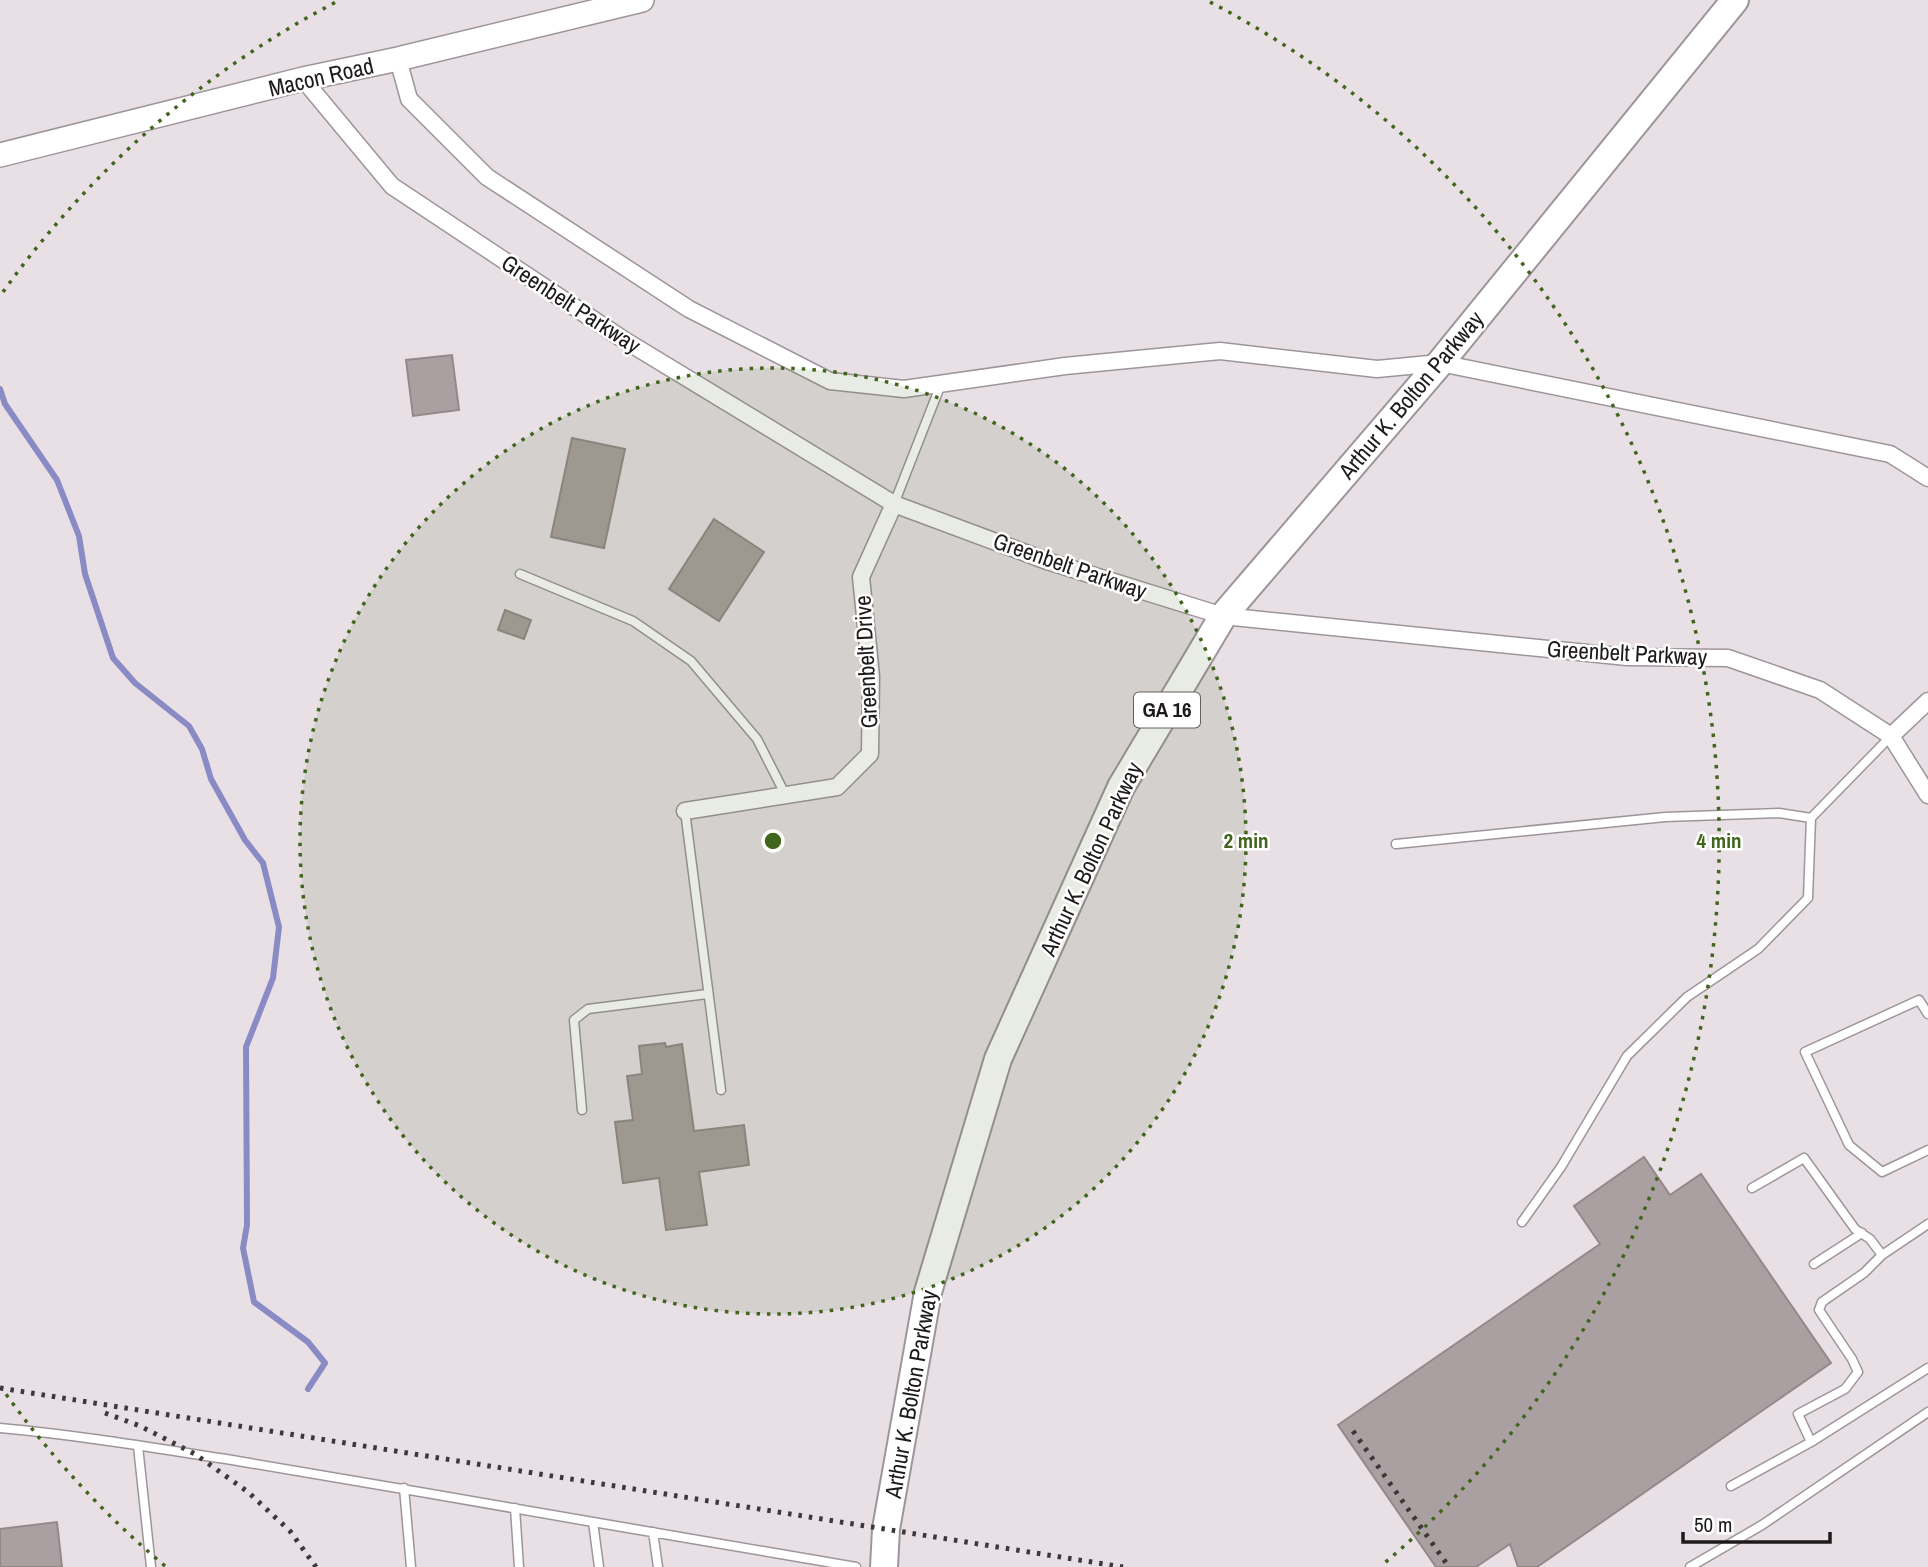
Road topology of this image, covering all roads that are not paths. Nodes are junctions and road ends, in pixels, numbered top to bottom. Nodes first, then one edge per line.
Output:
1 (642, 0) edge
2 (1735, 0) edge
3 (398, 59) junction
4 (303, 79) junction
5 (0, 155) edge
6 (1440, 363) junction
7 (941, 384) junction
8 (1928, 478) edge
9 (894, 504) junction
10 (520, 574) dead end
11 (1223, 616) junction
12 (1928, 701) edge
13 (1891, 736) junction
14 (785, 794) junction
15 (1928, 795) edge
16 (685, 811) joint
17 (1811, 818) junction
18 (1396, 844) dead end
19 (707, 994) junction
20 (1928, 1014) edge
21 (721, 1090) dead end
22 (582, 1110) dead end
23 (1928, 1150) edge
24 (1752, 1188) dead end
25 (1522, 1222) dead end
26 (1928, 1224) edge
27 (1862, 1233) junction
28 (1882, 1255) junction
29 (1814, 1264) dead end
30 (1928, 1368) edge
31 (1928, 1412) edge
32 (0, 1428) edge
33 (1811, 1442) junction
34 (138, 1446) junction
35 (1731, 1486) dead end
36 (404, 1488) junction
37 (515, 1508) junction
38 (593, 1522) junction
39 (653, 1532) junction
40 (151, 1567) edge
41 (411, 1567) edge
42 (519, 1567) edge
43 (599, 1567) edge
44 (658, 1567) edge
45 (856, 1567) edge
46 (884, 1567) edge
47 (1690, 1567) edge

1 - 3 main road, Macon Road
2 - 6 main road, Arthur K. Bolton Parkway / GA 16
3 - 4 main road, Macon Road
3 - 7 street
4 - 5 main road, Macon Road
4 - 9 street, Greenbelt Parkway
6 - 7 street
6 - 8 street
6 - 11 main road, Arthur K. Bolton Parkway / GA 16
7 - 9 lane
9 - 11 street, Greenbelt Parkway
9 - 14 street, Greenbelt Drive
10 - 14 lane
11 - 13 street, Greenbelt Parkway
11 - 46 main road, Arthur K. Bolton Parkway / GA 16
12 - 13 street
13 - 15 street, Greenbelt Parkway
13 - 17 lane
14 - 16 street, Greenbelt Drive
16 - 19 lane
17 - 18 lane
17 - 25 lane
19 - 21 lane
19 - 22 lane
20 - 23 lane
24 - 27 lane
26 - 28 lane
27 - 28 lane
27 - 29 lane
28 - 33 lane
30 - 33 lane
31 - 47 lane
32 - 34 lane
33 - 35 lane
34 - 36 lane
34 - 40 lane
36 - 37 lane
36 - 41 lane
37 - 38 lane
37 - 42 lane
38 - 39 lane
38 - 43 lane
39 - 44 lane
39 - 45 lane

